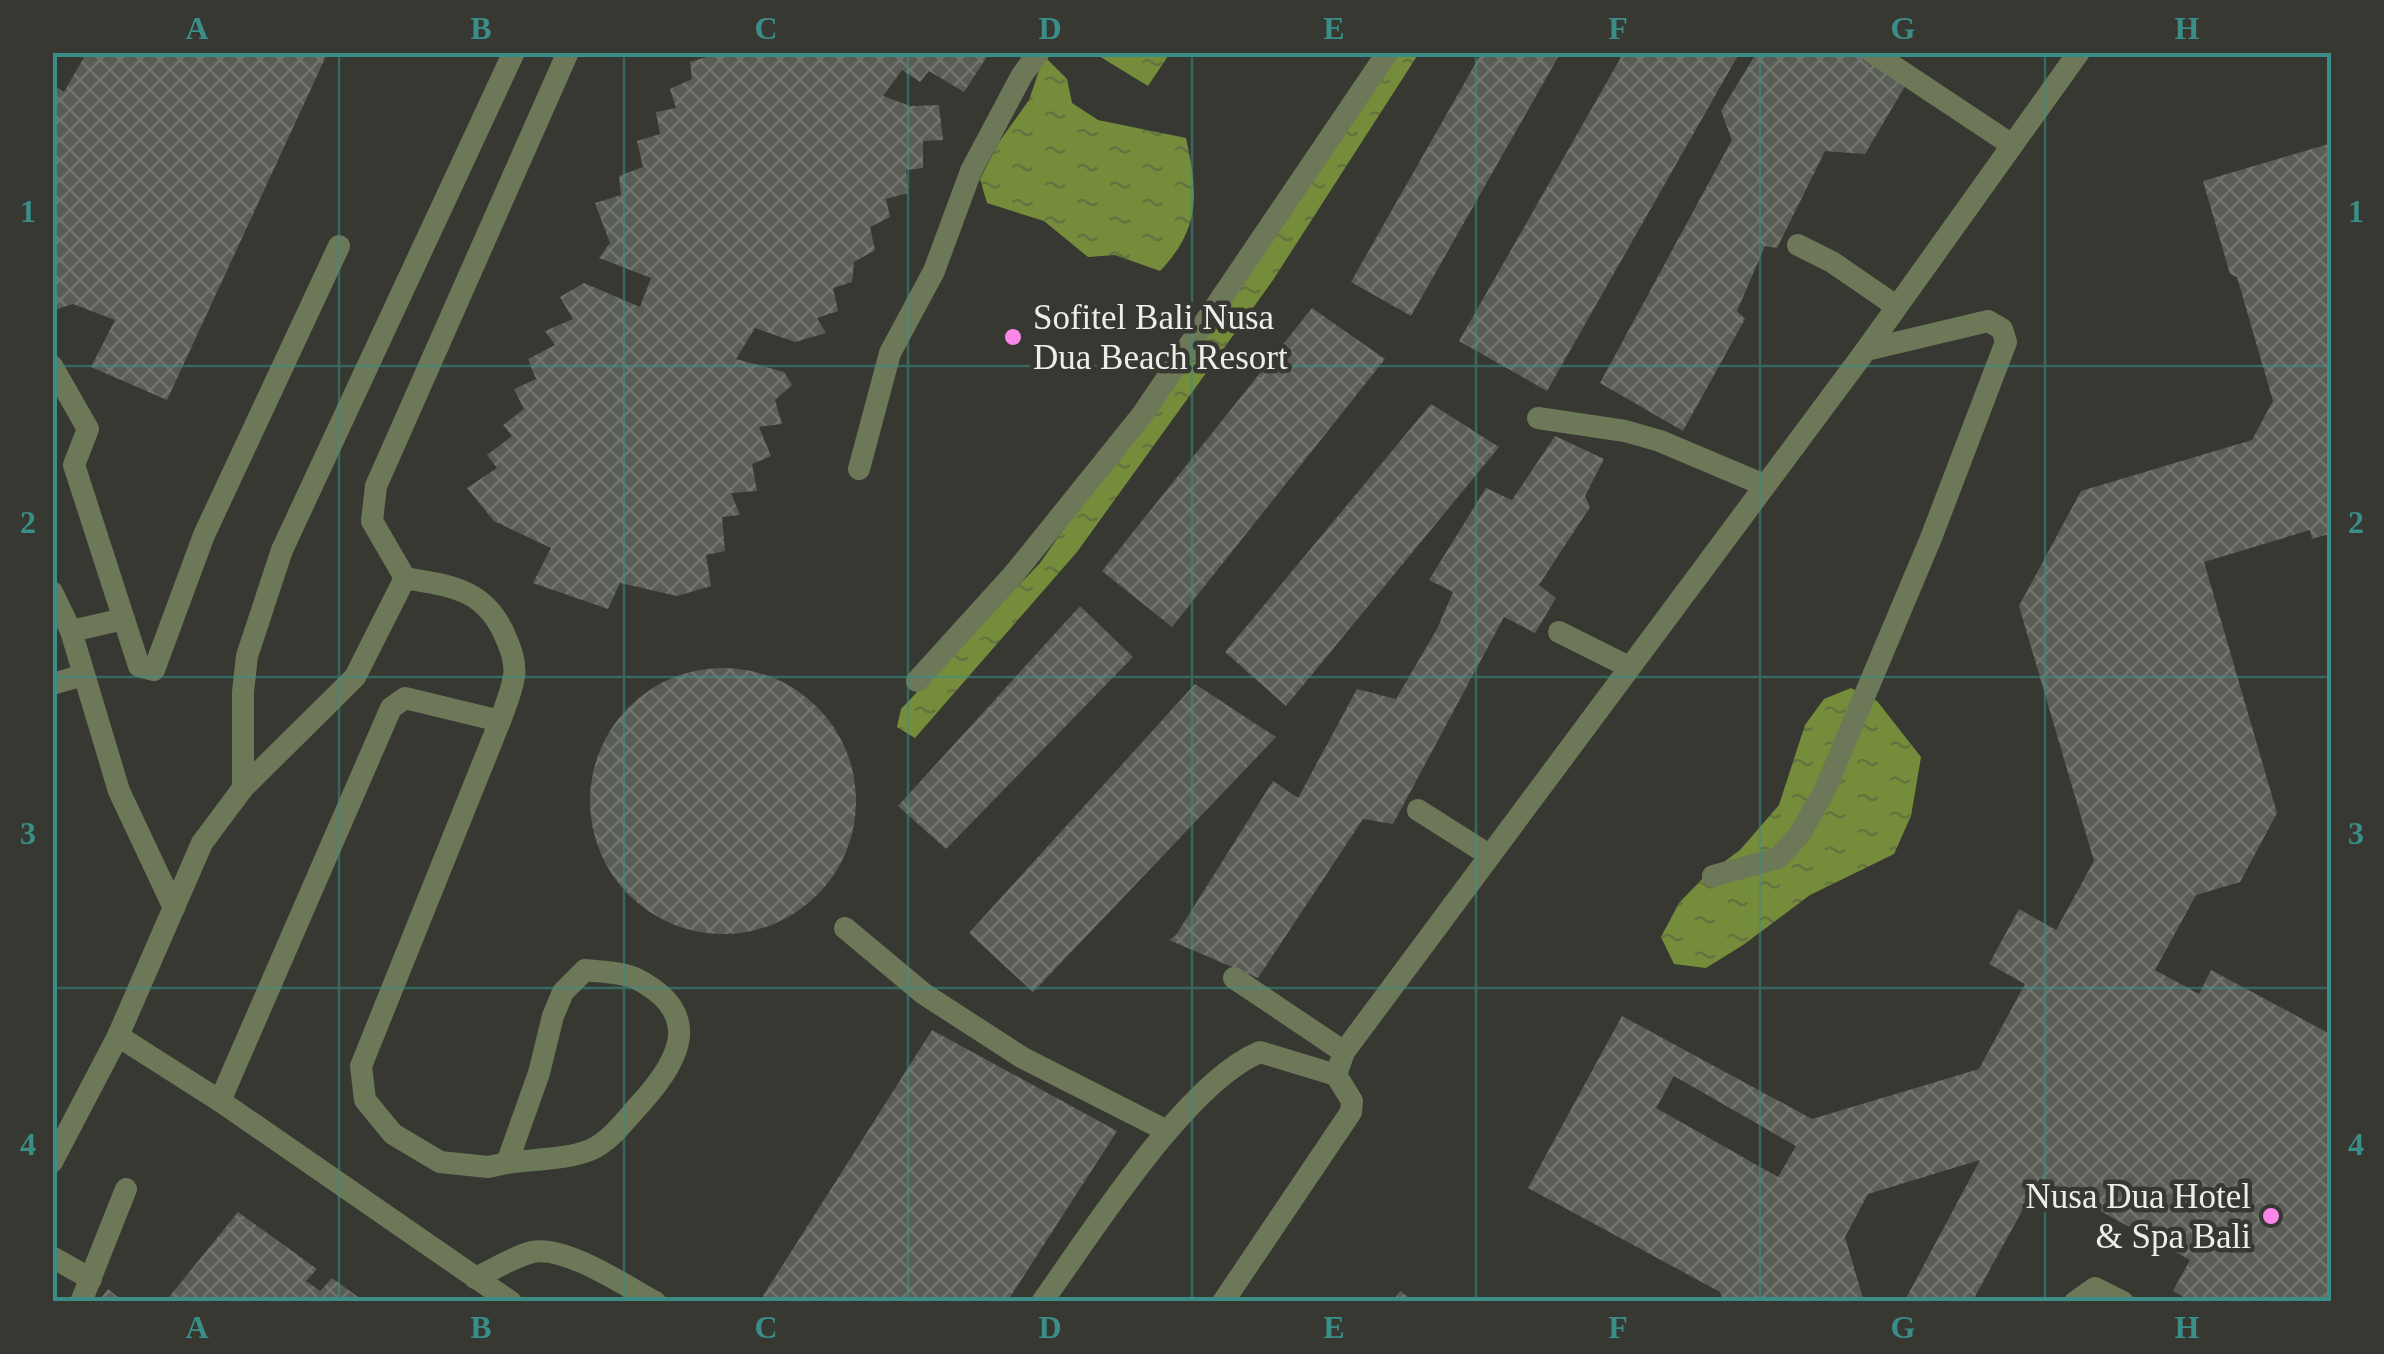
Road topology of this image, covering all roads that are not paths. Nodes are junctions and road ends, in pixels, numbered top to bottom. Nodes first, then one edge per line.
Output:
1 (514, 52) edge
2 (568, 52) edge
3 (1039, 52) edge
4 (1388, 52) edge
5 (1872, 52) edge
6 (2079, 52) edge
7 (2012, 146) junction
8 (1798, 245) dead end
9 (339, 246) dead end
10 (1896, 306) junction
11 (1866, 350) junction
12 (52, 366) edge
13 (1538, 418) dead end
14 (859, 469) dead end
15 (1764, 484) junction
16 (405, 578) junction
17 (52, 592) edge
18 (124, 618) junction
19 (71, 630) junction
20 (1559, 632) dead end
21 (1629, 667) junction
22 (84, 674) junction
23 (917, 681) dead end
24 (52, 684) edge
25 (500, 721) junction
26 (243, 788) junction
27 (1418, 810) dead end
28 (1489, 855) junction
29 (1714, 876) dead end
30 (174, 908) junction
31 (844, 928) dead end
32 (1234, 978) dead end
33 (118, 1036) junction
34 (1344, 1052) junction
35 (1336, 1074) junction
36 (220, 1101) junction
37 (1167, 1131) junction
38 (52, 1162) edge
39 (507, 1163) junction
40 (126, 1189) dead end
41 (52, 1257) edge
42 (474, 1278) junction
43 (92, 1279) junction
44 (81, 1302) edge
45 (511, 1302) edge
46 (655, 1302) edge
47 (1042, 1302) edge
48 (1223, 1302) edge
49 (2074, 1302) edge
50 (2123, 1302) edge

1 - 26 lane
2 - 16 lane
3 - 14 lane
4 - 23 lane
5 - 7 lane
6 - 7 lane
7 - 10 lane
8 - 10 lane
9 - 18 lane
10 - 11 lane
11 - 15 lane
11 - 29 lane
12 - 18 lane
13 - 15 lane
15 - 21 lane
16 - 25 lane
16 - 26 lane
17 - 19 lane
18 - 19 lane
19 - 22 lane
20 - 21 lane
21 - 28 lane
22 - 24 lane
22 - 30 lane
25 - 36 lane
25 - 39 lane
26 - 30 lane
27 - 28 lane
28 - 34 lane
30 - 33 lane
31 - 37 lane
32 - 34 lane
33 - 36 lane
33 - 38 lane
34 - 35 lane
35 - 37 lane
35 - 48 lane
36 - 42 lane
37 - 47 lane
39 - 39 lane
40 - 43 lane
41 - 43 lane
42 - 45 lane
42 - 46 lane
43 - 44 lane
49 - 50 lane

